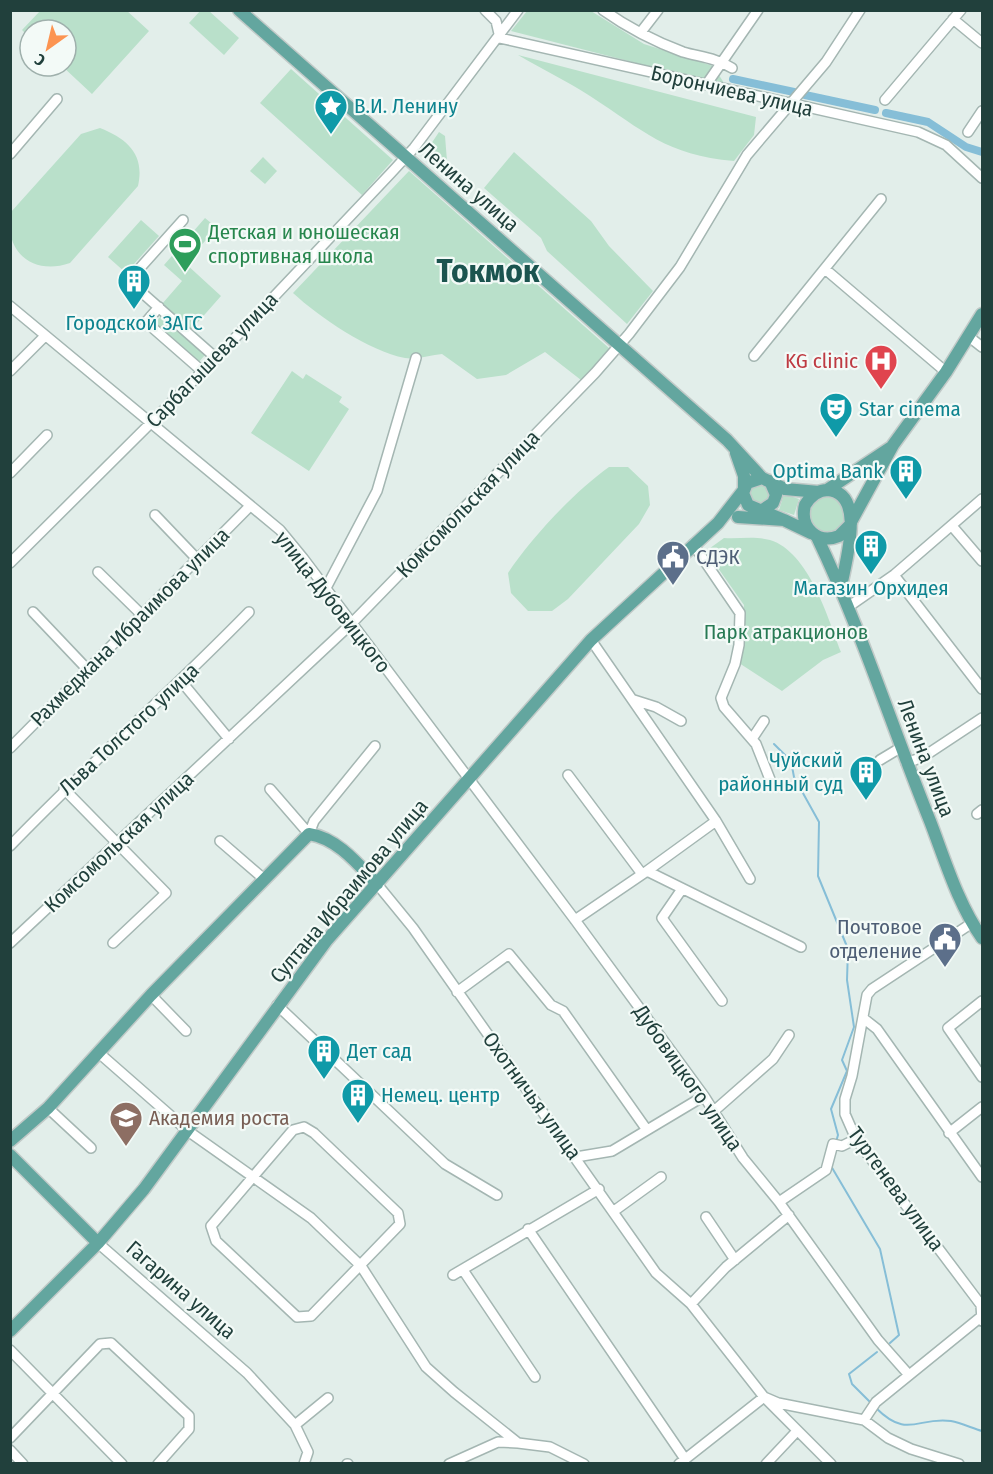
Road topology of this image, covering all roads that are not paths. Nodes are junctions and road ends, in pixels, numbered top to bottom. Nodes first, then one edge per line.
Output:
1 (239, 10) edge
2 (485, 10) edge
3 (518, 10) edge
4 (603, 10) edge
5 (658, 10) edge
6 (758, 10) edge
7 (861, 10) edge
8 (960, 11) edge
9 (953, 19) junction
10 (640, 32) junction
11 (500, 38) junction
12 (982, 43) edge
13 (721, 61) junction
14 (732, 68) dead end
15 (706, 85) junction
16 (57, 99) dead end
17 (885, 100) dead end
18 (792, 105) junction
19 (982, 111) edge
20 (968, 132) dead end
21 (10, 154) edge
22 (406, 157) junction
23 (982, 178) edge
24 (881, 199) dead end
25 (183, 220) dead end
26 (825, 269) junction
27 (10, 306) edge
28 (159, 307) junction
29 (982, 314) edge
30 (968, 336) junction
31 (44, 337) junction
32 (619, 345) junction
33 (982, 347) edge
34 (754, 356) dead end
35 (216, 358) junction
36 (416, 358) dead end
37 (10, 371) edge
38 (202, 371) junction
39 (946, 372) junction
40 (149, 424) junction
41 (47, 435) dead end
42 (726, 440) junction
43 (893, 445) junction
44 (10, 473) edge
45 (766, 479) junction
46 (744, 485) junction
47 (823, 491) junction
48 (982, 499) edge
49 (249, 507) junction
50 (759, 511) junction
51 (734, 512) junction
52 (155, 516) dead end
53 (784, 520) junction
54 (851, 522) junction
55 (799, 526) junction
56 (952, 526) junction
57 (815, 536) junction
58 (693, 544) junction
59 (197, 559) junction
60 (982, 561) edge
61 (10, 563) edge
62 (98, 572) dead end
63 (834, 573) junction
64 (894, 575) junction
65 (326, 588) junction
66 (841, 588) junction
67 (848, 607) junction
68 (33, 612) dead end
69 (249, 612) dead end
70 (143, 616) junction
71 (351, 624) junction
72 (591, 640) junction
73 (88, 670) junction
74 (181, 681) junction
75 (982, 689) edge
76 (631, 698) junction
77 (982, 718) edge
78 (681, 721) dead end
79 (764, 721) dead end
80 (229, 739) junction
81 (752, 739) junction
82 (11, 746) edge
83 (375, 746) dead end
84 (900, 748) junction
85 (880, 760) dead end
86 (906, 763) junction
87 (568, 775) dead end
88 (470, 780) junction
89 (773, 787) dead end
90 (64, 789) junction
91 (270, 789) dead end
92 (716, 821) junction
93 (309, 834) junction
94 (220, 841) dead end
95 (117, 845) junction
96 (10, 846) edge
97 (645, 872) junction
98 (264, 879) junction
99 (750, 879) dead end
100 (377, 884) junction
101 (682, 889) junction
102 (575, 920) junction
103 (972, 923) junction
104 (982, 938) edge
105 (10, 943) edge
106 (113, 943) dead end
107 (801, 947) dead end
108 (457, 992) junction
109 (151, 995) junction
110 (722, 1001) dead end
111 (982, 1001) edge
112 (278, 1005) junction
113 (863, 1018) junction
114 (186, 1031) dead end
115 (789, 1035) dead end
116 (99, 1053) junction
117 (982, 1077) edge
118 (704, 1096) junction
119 (982, 1107) edge
120 (48, 1108) junction
121 (714, 1111) junction
122 (647, 1130) junction
123 (188, 1131) junction
124 (949, 1133) junction
125 (856, 1139) junction
126 (10, 1142) edge
127 (91, 1148) dead end
128 (10, 1155) edge
129 (576, 1157) junction
130 (253, 1176) junction
131 (661, 1177) dead end
132 (982, 1177) edge
133 (598, 1189) junction
134 (497, 1195) dead end
135 (779, 1202) junction
136 (614, 1211) junction
137 (789, 1215) junction
138 (705, 1217) dead end
139 (528, 1229) junction
140 (98, 1243) junction
141 (735, 1260) junction
142 (362, 1266) junction
143 (463, 1270) junction
144 (453, 1275) dead end
145 (691, 1304) junction
146 (982, 1316) edge
147 (982, 1321) edge
148 (10, 1331) edge
149 (10, 1350) edge
150 (909, 1375) junction
151 (535, 1377) dead end
152 (52, 1392) junction
153 (764, 1396) junction
154 (328, 1398) dead end
155 (864, 1420) junction
156 (295, 1425) junction
157 (797, 1431) junction
158 (10, 1438) edge
159 (518, 1443) junction
160 (10, 1450) edge
161 (682, 1461) edge
162 (23, 1464) edge
163 (122, 1464) edge
164 (158, 1464) edge
165 (303, 1464) edge
166 (449, 1464) edge
167 (584, 1464) edge
168 (766, 1464) edge
169 (831, 1464) edge
170 (959, 1464) edge

1 - 22 main road, Ленина улица
2 - 11 street
3 - 11 street, Сарбагышева улица
4 - 10 street, Борончиева улица
5 - 10 street
6 - 13 street
7 - 18 street, Комсомольская улица
8 - 9 street
9 - 12 street
9 - 17 street
10 - 13 street, Борончиева улица
11 - 15 street, Борончиева улица
11 - 22 street, Сарбагышева улица
13 - 14 street, Борончиева улица
13 - 15 street
15 - 18 street, Борончиева улица
16 - 21 street
18 - 23 street, Борончиева улица
18 - 32 street, Комсомольская улица
19 - 20 street
22 - 32 main road, Ленина улица
22 - 35 street, Сарбагышева улица
24 - 26 street
25 - 28 street
26 - 34 street
26 - 39 street
27 - 31 street, улица Дубовицкого
28 - 35 street
28 - 38 street
29 - 30 main road
30 - 33 street
30 - 39 main road
31 - 37 street
31 - 40 street, улица Дубовицкого
32 - 42 main road, Ленина улица
32 - 71 street, Комсомольская улица
35 - 38 street, Сарбагышева улица
36 - 65 street
38 - 40 street, Сарбагышева улица
39 - 43 main road
40 - 49 street, улица Дубовицкого
40 - 61 street, Сарбагышева улица
41 - 44 street
42 - 45 main road
42 - 46 main road
43 - 47 main road
43 - 54 main road
45 - 46 main road
45 - 47 main road
45 - 50 main road
46 - 50 main road
46 - 51 main road, Султана Ибраимова улица
47 - 54 main road
47 - 57 main road
48 - 56 street
49 - 59 street, Рахмеджана Ибраимова улица
49 - 65 street, улица Дубовицкого
50 - 51 main road
50 - 53 main road
51 - 53 main road
51 - 58 main road, Султана Ибраимова улица
52 - 59 street
53 - 55 main road
54 - 57 main road
54 - 66 main road
55 - 57 main road
55 - 63 main road
56 - 60 street
56 - 64 street
57 - 63 main road
58 - 72 main road, Султана Ибраимова улица
58 - 81 street
59 - 70 street, Рахмеджана Ибраимова улица
62 - 70 street
63 - 66 main road, Ленина улица
64 - 67 street
64 - 75 street
65 - 71 street, улица Дубовицкого
66 - 67 main road, Ленина улица
67 - 84 main road, Ленина улица
68 - 73 street
69 - 74 street, Льва Толстого улица
70 - 73 street, Рахмеджана Ибраимова улица
71 - 80 street, Комсомольская улица
71 - 88 street, улица Дубовицкого
72 - 76 street
72 - 88 main road, Султана Ибраимова улица
73 - 82 street, Рахмеджана Ибраимова улица
74 - 80 street
74 - 90 street, Льва Толстого улица
76 - 78 street
76 - 92 street
77 - 86 street
79 - 81 street
80 - 95 street, Комсомольская улица
81 - 89 street
83 - 93 street
84 - 85 street
84 - 86 main road, Ленина улица
86 - 103 main road, Ленина улица
87 - 97 street
88 - 100 main road, Султана Ибраимова улица
88 - 102 street, Дубовицкого улица
90 - 95 street
90 - 96 street, Льва Толстого улица
91 - 93 street
92 - 97 street
92 - 99 street
93 - 98 main road
93 - 100 main road
94 - 98 street
95 - 105 street, Комсомольская улица
95 - 106 street
97 - 101 street
97 - 102 street
98 - 109 main road
100 - 108 street, Охотничья улица
100 - 112 main road, Султана Ибраимова улица
101 - 107 street
101 - 110 street
102 - 118 street, Дубовицкого улица
103 - 104 main road, Ленина улица
103 - 113 street, Тургенева улица
108 - 122 street
108 - 129 street, Охотничья улица
109 - 114 street
109 - 116 main road
111 - 117 street
112 - 123 main road, Султана Ибраимова улица
112 - 134 street
113 - 124 street
113 - 125 street, Тургенева улица
115 - 121 street
116 - 120 main road
116 - 123 street
118 - 121 street, Дубовицкого улица
118 - 122 street
119 - 124 street
120 - 126 main road
120 - 127 street
121 - 135 street, Дубовицкого улица
122 - 129 street
123 - 130 street
123 - 140 main road, Султана Ибраимова улица
124 - 132 street
125 - 135 street
125 - 146 street, Тургенева улица
128 - 140 main road, Гагарина улица
129 - 133 street, Охотничья улица
130 - 142 street
130 - 142 street
130 - 142 street
131 - 136 street
133 - 136 street, Охотничья улица
133 - 139 street
135 - 137 street, Дубовицкого улица
136 - 145 street, Охотничья улица
137 - 141 street
137 - 150 street, Дубовицкого улица
138 - 141 street
139 - 143 street
139 - 161 street
140 - 148 main road, Султана Ибраимова улица
140 - 156 street, Гагарина улица
141 - 145 street
142 - 159 street
143 - 144 street
143 - 151 street
145 - 153 street, Охотничья улица
146 - 147 street, Тургенева улица
146 - 150 street
149 - 152 street
150 - 155 street
152 - 158 street
152 - 163 street
152 - 164 street
153 - 155 street
153 - 157 street, Охотничья улица
153 - 161 street
154 - 156 street
155 - 170 street
156 - 165 street, Гагарина улица
157 - 168 street
157 - 169 street, Охотничья улица
159 - 166 street
159 - 167 street
160 - 162 street

